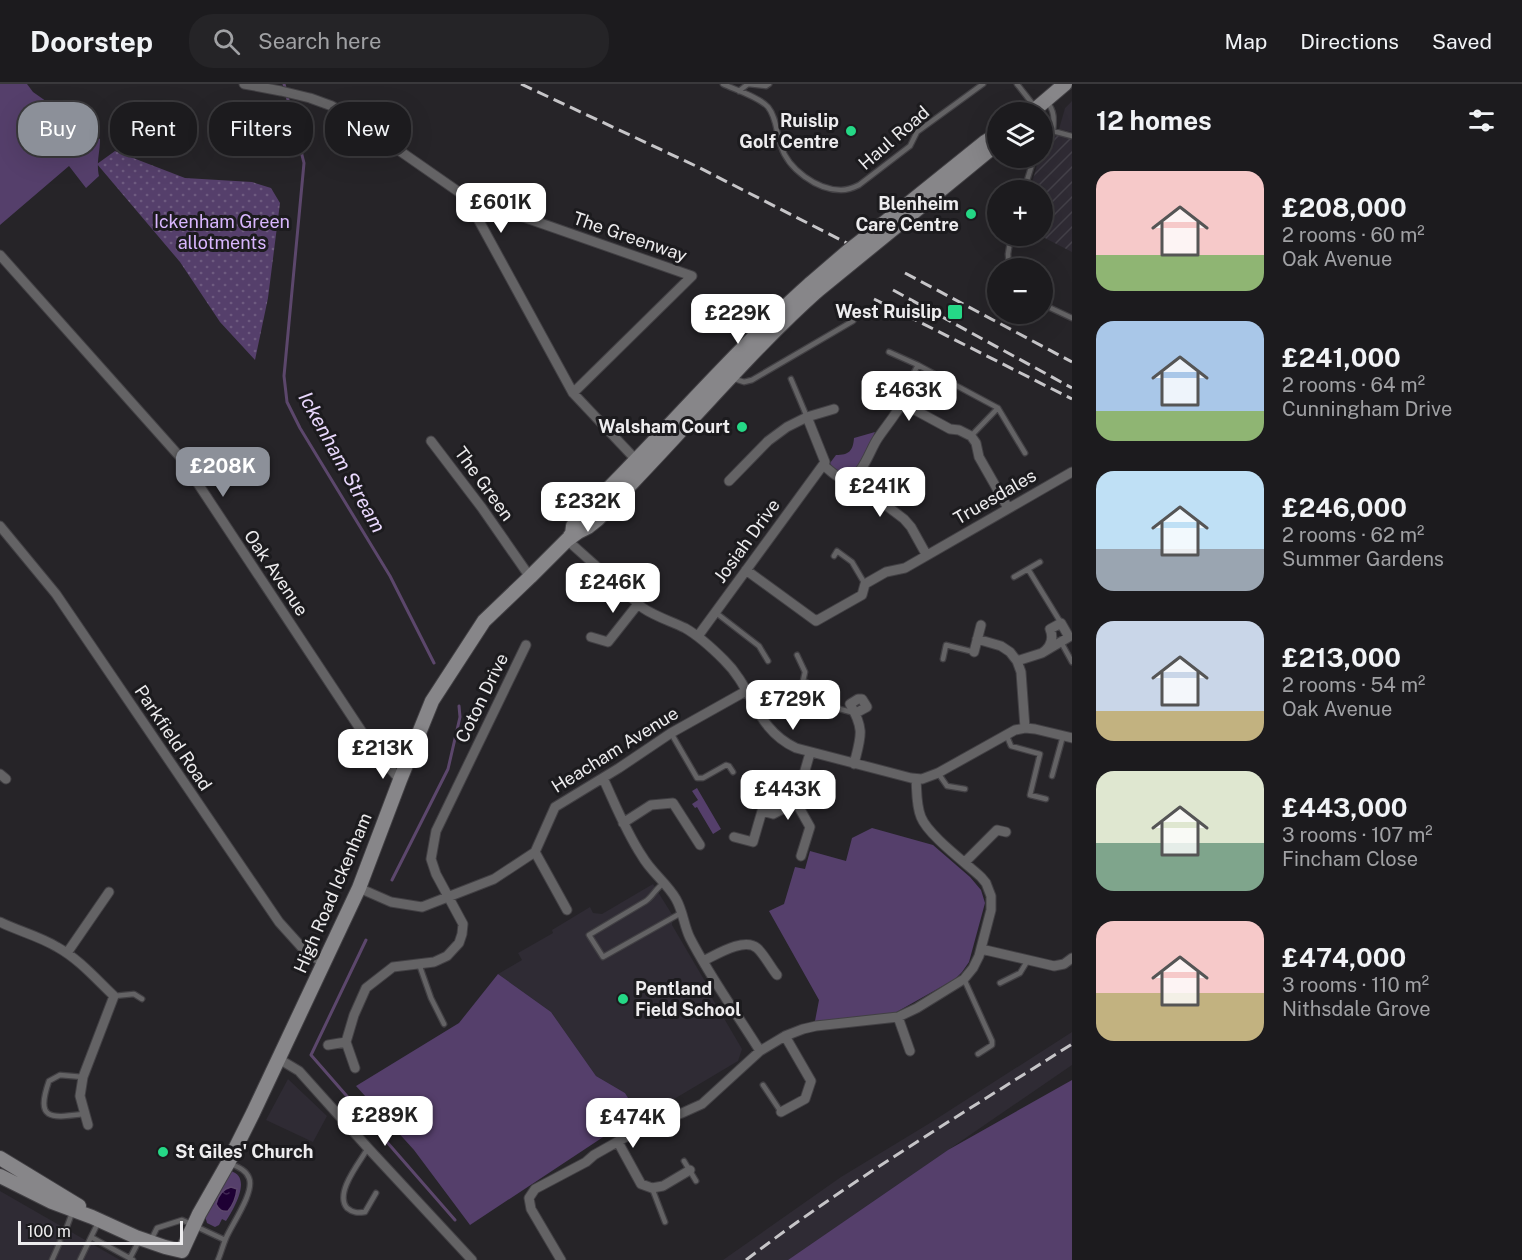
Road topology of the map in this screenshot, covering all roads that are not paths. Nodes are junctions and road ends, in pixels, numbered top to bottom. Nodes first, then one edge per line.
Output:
1 (244, 84) edge
2 (723, 84) edge
3 (769, 84) edge
4 (983, 84) edge
5 (1017, 84) edge
6 (1065, 84) edge
7 (739, 91) junction
8 (1033, 102) edge
9 (1044, 102) edge
10 (1053, 131) edge
11 (1072, 136) edge
12 (987, 141) edge
13 (987, 151) edge
14 (466, 197) junction
15 (906, 212) junction
16 (0, 255) edge
17 (814, 287) junction
18 (1053, 309) edge
19 (1072, 318) edge
20 (853, 321) dead end
21 (889, 352) dead end
22 (918, 365) junction
23 (730, 377) junction
24 (791, 379) dead end
25 (573, 393) junction
26 (902, 403) junction
27 (998, 408) junction
28 (834, 409) dead end
29 (807, 417) junction
30 (971, 436) junction
31 (431, 441) dead end
32 (1025, 453) dead end
33 (641, 465) junction
34 (823, 465) junction
35 (1072, 472) edge
36 (851, 478) junction
37 (729, 481) dead end
38 (1008, 508) junction
39 (0, 526) edge
40 (567, 540) junction
41 (926, 555) junction
42 (834, 556) dead end
43 (1040, 562) dead end
44 (1028, 569) junction
45 (746, 570) junction
46 (1014, 577) dead end
47 (530, 578) junction
48 (865, 584) junction
49 (638, 604) junction
50 (715, 612) junction
51 (1060, 623) junction
52 (981, 625) dead end
53 (698, 636) junction
54 (591, 637) dead end
55 (977, 639) junction
56 (1060, 642) junction
57 (526, 645) dead end
58 (974, 652) joint
59 (1042, 653) junction
60 (797, 656) dead end
61 (943, 659) dead end
62 (768, 661) dead end
63 (1017, 661) junction
64 (1072, 662) edge
65 (746, 690) junction
66 (856, 713) joint
67 (1025, 728) junction
68 (670, 733) junction
69 (1006, 734) junction
70 (1068, 737) edge
71 (810, 753) junction
72 (854, 764) junction
73 (732, 772) dead end
74 (938, 774) junction
75 (1053, 776) dead end
76 (603, 778) junction
77 (916, 779) junction
78 (399, 780) junction
79 (965, 789) dead end
80 (1046, 799) dead end
81 (796, 802) junction
82 (623, 823) junction
83 (1006, 832) dead end
84 (734, 837) dead end
85 (700, 845) dead end
86 (535, 852) junction
87 (801, 856) dead end
88 (965, 862) junction
89 (664, 883) junction
90 (359, 888) junction
91 (109, 892) dead end
92 (449, 898) junction
93 (567, 910) dead end
94 (683, 912) junction
95 (0, 922) edge
96 (981, 949) junction
97 (67, 953) junction
98 (1072, 958) edge
99 (1028, 960) junction
100 (703, 961) junction
101 (324, 963) junction
102 (419, 964) junction
103 (777, 975) dead end
104 (964, 979) junction
105 (1000, 984) dead end
106 (114, 996) junction
107 (142, 999) dead end
108 (898, 1017) junction
109 (444, 1024) dead end
110 (785, 1036) junction
111 (346, 1042) junction
112 (328, 1045) dead end
113 (760, 1051) junction
114 (910, 1051) dead end
115 (978, 1054) dead end
116 (279, 1059) junction
117 (355, 1068) dead end
118 (83, 1077) junction
119 (763, 1085) dead end
120 (781, 1112) joint
121 (85, 1113) junction
122 (88, 1125) dead end
123 (618, 1142) junction
124 (368, 1148) junction
125 (0, 1158) edge
126 (684, 1161) dead end
127 (228, 1163) junction
128 (690, 1170) junction
129 (0, 1176) edge
130 (696, 1181) dead end
131 (652, 1188) junction
132 (376, 1193) dead end
133 (73, 1210) junction
134 (96, 1219) junction
135 (666, 1222) dead end
136 (193, 1225) junction
137 (65, 1232) dead end
138 (91, 1237) junction
139 (145, 1240) junction
140 (225, 1240) junction
141 (60, 1242) dead end
142 (183, 1256) edge
143 (132, 1259) edge
144 (52, 1260) edge
145 (80, 1260) edge
146 (218, 1260) edge
147 (472, 1260) edge
148 (561, 1260) edge

1 - 14 street, The Greenway
2 - 7 lane, Haul Road
3 - 7 lane
4 - 7 lane, Haul Road
5 - 8 lane
6 - 9 main road
10 - 11 lane
12 - 15 main road
13 - 15 main road
14 - 25 street, The Greenway
14 - 25 street, The Greenway
15 - 17 main road, High Road Ickenham, bridge
16 - 78 street, Oak Avenue
17 - 23 main road, High Road Ickenham
17 - 33 main road, High Road Ickenham
18 - 19 lane
20 - 23 lane
21 - 22 lane
22 - 26 lane
22 - 27 lane
23 - 33 main road, High Road Ickenham
24 - 29 lane
25 - 33 street, The Greenway
26 - 30 street
26 - 36 street
27 - 30 lane
27 - 32 lane
28 - 29 street
29 - 34 street
29 - 37 street
30 - 38 street
31 - 47 street, The Green
33 - 40 main road, High Road Ickenham
34 - 36 street
34 - 45 street, Josiah Drive
35 - 38 street, Truesdales
36 - 41 street
38 - 41 street, Truesdales
39 - 101 street, Parkfield Road
40 - 47 main road, High Road Ickenham
40 - 49 street
41 - 48 street, Truesdales
42 - 48 lane
43 - 44 lane
44 - 46 lane
44 - 51 lane
45 - 48 street, Truesdales
45 - 50 street, Josiah Drive
47 - 78 main road, High Road Ickenham
49 - 53 street
49 - 54 street
50 - 53 street, Josiah Drive
50 - 62 lane
51 - 56 street
51 - 59 street
52 - 55 street
53 - 65 street
55 - 58 street
55 - 63 street
56 - 59 street
56 - 64 lane
57 - 92 street, Coton Drive
58 - 61 lane
59 - 63 street
60 - 66 lane
63 - 67 street
65 - 68 street, Heacham Avenue
65 - 71 street
66 - 72 street
67 - 69 street
67 - 70 street
68 - 73 lane
68 - 76 street, Heacham Avenue
69 - 74 street
69 - 80 lane
70 - 75 lane
71 - 72 street
71 - 81 street
72 - 77 street
74 - 77 street
74 - 79 lane
76 - 82 street
76 - 86 street, Heacham Avenue
77 - 88 street
78 - 90 main road, High Road Ickenham
81 - 84 street
81 - 87 street
82 - 85 street
82 - 89 street
83 - 88 street
86 - 92 street
86 - 93 street
88 - 96 street
89 - 94 street
89 - 94 lane
90 - 92 street
90 - 101 main road, High Road Ickenham
91 - 97 street
92 - 102 street, Coton Drive
94 - 100 street
95 - 97 street
96 - 99 street
96 - 104 street
97 - 106 street
98 - 99 street
99 - 105 lane
100 - 103 street
100 - 113 street
101 - 116 main road, High Road Ickenham
102 - 109 lane
102 - 111 street, Coton Drive
104 - 108 street
104 - 115 lane
106 - 107 lane
106 - 118 street
108 - 110 street
108 - 114 street
110 - 113 street
110 - 120 street
111 - 112 street
111 - 117 street
113 - 123 street
116 - 124 street
116 - 127 main road, High Road Ickenham
118 - 121 street
118 - 121 lane
119 - 120 lane
121 - 122 street
123 - 131 street
123 - 148 street
124 - 132 lane
124 - 147 street
125 - 134 main road
126 - 128 lane
127 - 136 main road, High Road Ickenham
127 - 140 lane
128 - 130 lane
128 - 131 street
129 - 133 main road
131 - 135 lane
133 - 134 main road
133 - 137 lane
134 - 138 lane
134 - 139 main road
136 - 139 lane
136 - 140 lane
136 - 142 main road, High Road Ickenham
138 - 143 lane
138 - 145 lane
139 - 142 main road
139 - 143 lane
140 - 146 lane
141 - 144 lane

